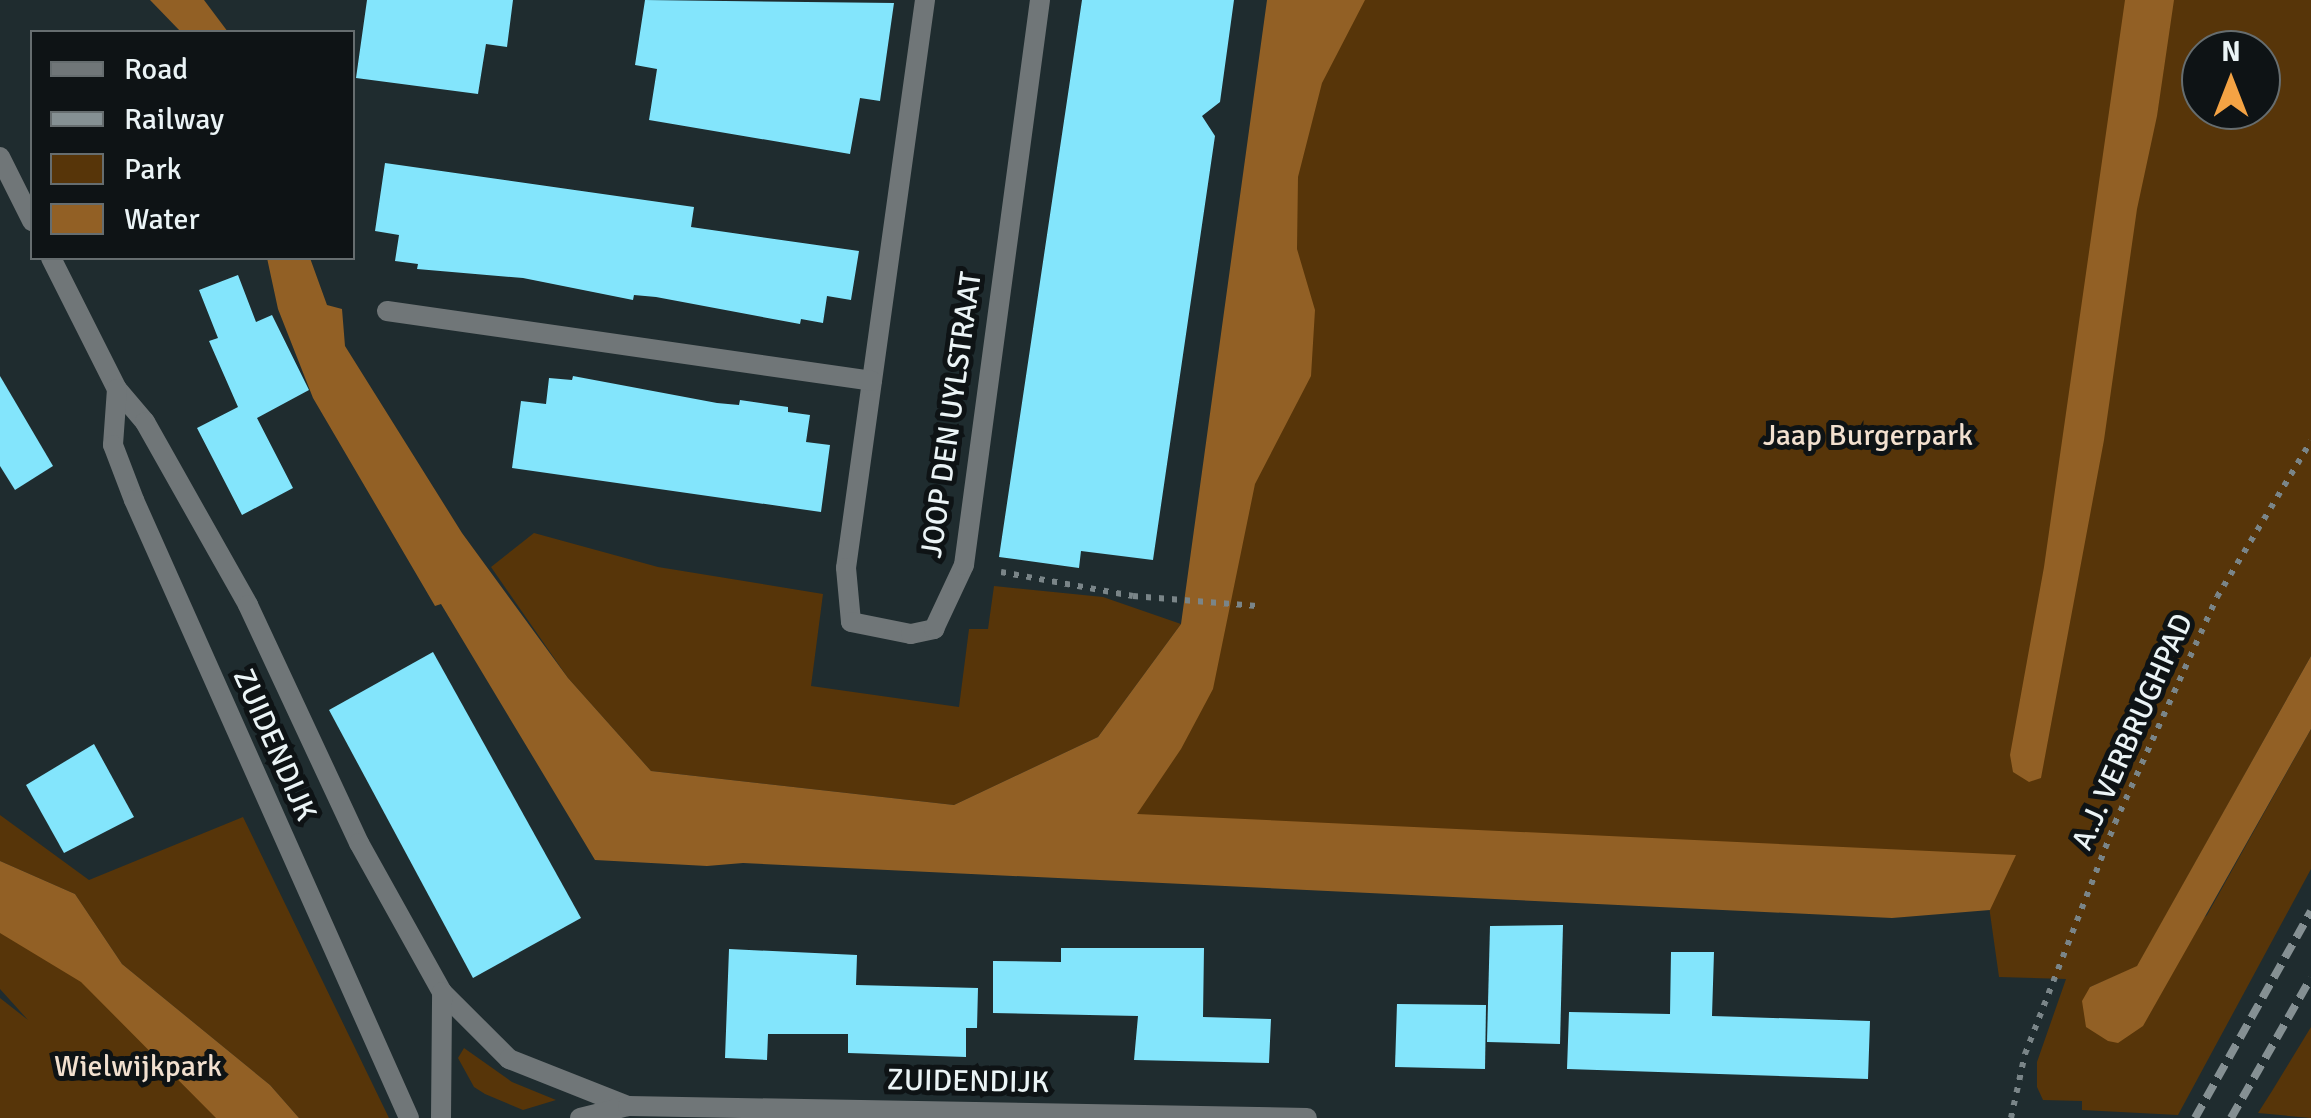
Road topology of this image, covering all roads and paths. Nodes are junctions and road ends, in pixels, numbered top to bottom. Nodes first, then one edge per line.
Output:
1 (926, 0) edge
2 (1040, 0) edge
3 (0, 156) edge
4 (30, 218) edge
5 (51, 260) edge
6 (387, 311) dead end
7 (872, 381) junction
8 (116, 389) junction
9 (2311, 441) edge
10 (964, 565) junction
11 (1257, 606) dead end
12 (442, 992) junction
13 (628, 1106) junction
14 (409, 1118) edge
15 (441, 1118) edge
16 (580, 1118) edge
17 (1307, 1118) edge
18 (2012, 1118) edge

1 - 7 street, JOOP DEN UYLSTRAAT
2 - 10 street, JOOP DEN UYLSTRAAT
3 - 4 street
5 - 8 street, ZUIDENDIJK
6 - 7 street
7 - 10 street, JOOP DEN UYLSTRAAT
8 - 12 street, ZUIDENDIJK
8 - 14 street, ZUIDENDIJK
9 - 18 path, A.J. VERBRUGHPAD
10 - 11 path
12 - 13 street, ZUIDENDIJK
12 - 15 street, ZUIDENDIJK
13 - 16 street, ZUIDENDIJK
13 - 17 street, ZUIDENDIJK

